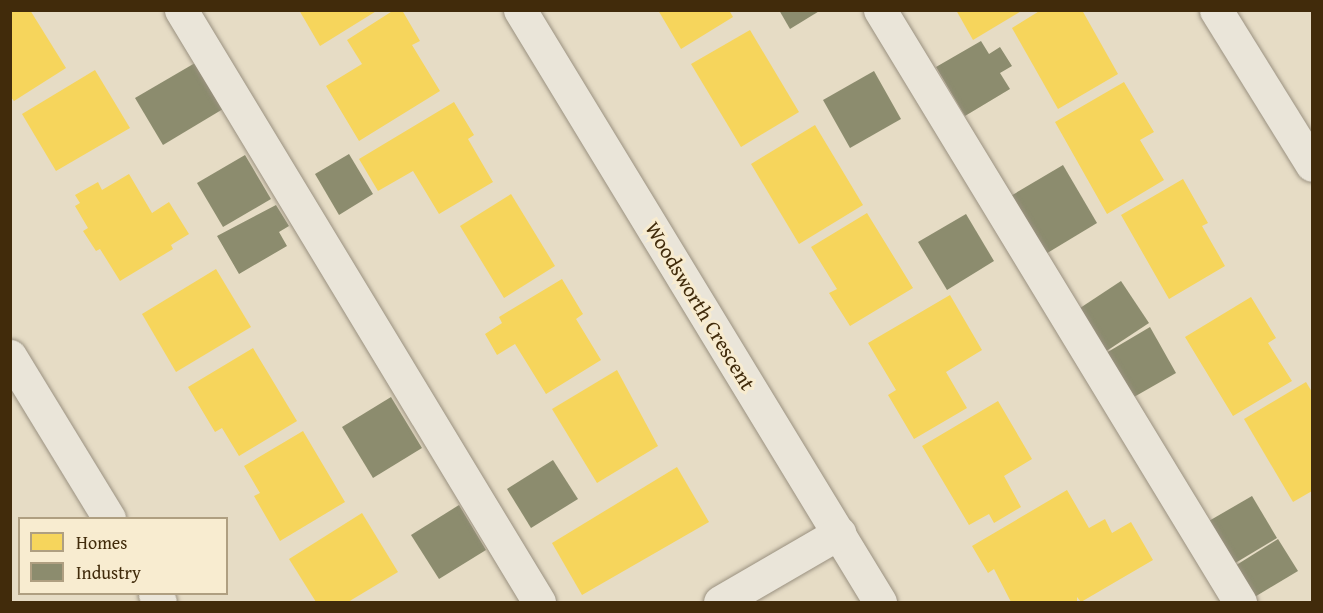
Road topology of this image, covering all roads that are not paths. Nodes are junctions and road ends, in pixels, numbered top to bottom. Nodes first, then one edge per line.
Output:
1 (181, 10) edge
2 (520, 10) edge
3 (880, 10) edge
4 (1216, 10) edge
5 (1312, 165) edge
6 (10, 356) edge
7 (108, 517) edge
8 (839, 533) junction
9 (539, 603) edge
10 (720, 603) edge
11 (880, 603) edge
12 (1240, 603) edge

1 - 9 street
2 - 8 street, Woodsworth Crescent
3 - 12 street
4 - 5 street
6 - 7 street
8 - 10 street
8 - 11 street, Woodsworth Crescent

